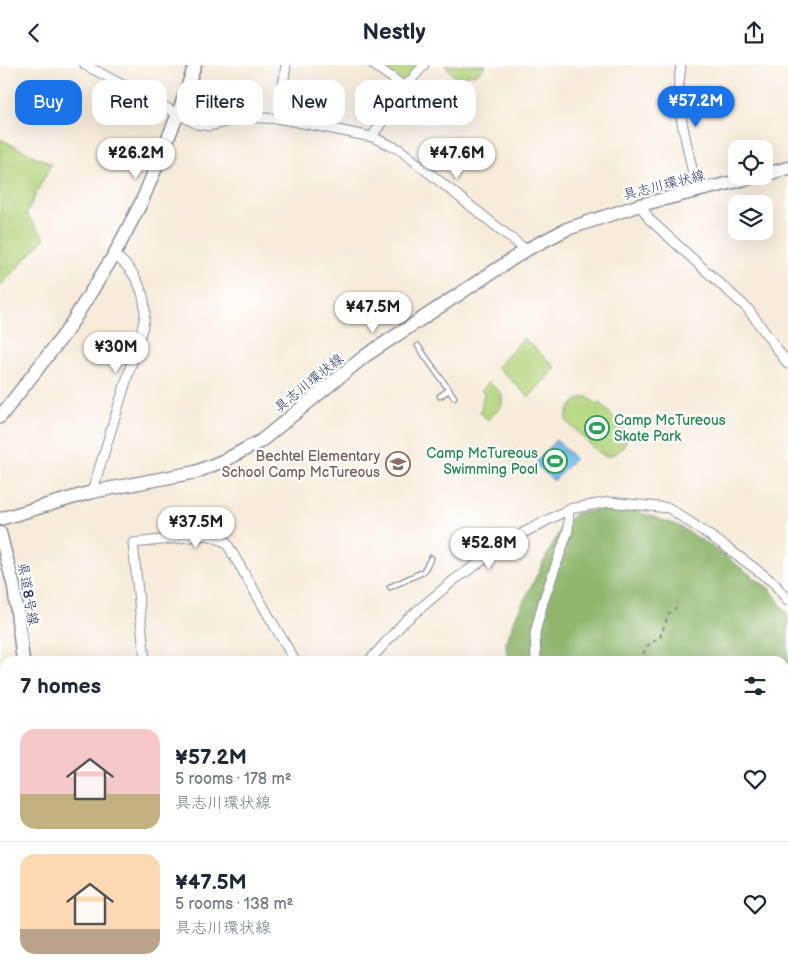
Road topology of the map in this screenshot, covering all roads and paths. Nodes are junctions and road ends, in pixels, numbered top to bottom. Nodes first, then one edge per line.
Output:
1 (85, 65) edge
2 (196, 65) edge
3 (286, 65) edge
4 (374, 65) edge
5 (424, 65) edge
6 (681, 65) edge
7 (191, 80) edge
8 (284, 80) edge
9 (395, 80) edge
10 (411, 80) edge
11 (177, 114) edge
12 (177, 117) edge
13 (313, 125) edge
14 (380, 125) edge
15 (372, 137) junction
16 (788, 168) edge
17 (773, 172) edge
18 (728, 184) edge
19 (697, 192) junction
20 (640, 205) junction
21 (526, 250) junction
22 (114, 255) junction
23 (418, 346) dead end
24 (788, 364) edge
25 (449, 390) junction
26 (440, 396) dead end
27 (454, 397) dead end
28 (0, 417) edge
29 (92, 492) junction
30 (569, 509) junction
31 (0, 519) edge
32 (0, 533) edge
33 (431, 558) dead end
34 (390, 587) dead end
35 (788, 601) edge
36 (678, 603) dead end
37 (22, 656) edge
38 (144, 656) edge
39 (293, 656) edge
40 (373, 656) edge
41 (536, 656) edge
42 (642, 656) edge

1 - 11 street
2 - 7 main road
3 - 8 street
4 - 9 street
5 - 10 street
6 - 19 street
12 - 22 main road
13 - 15 street
14 - 15 street
15 - 21 street
16 - 17 main road
18 - 19 main road, 具志川環状線
19 - 20 main road, 具志川環状線
20 - 21 main road, 具志川環状線
20 - 24 street
21 - 29 main road, 具志川環状線
22 - 28 main road
22 - 29 street
23 - 25 lane
25 - 26 lane
25 - 27 lane
29 - 31 main road, 具志川環状線
30 - 35 street
30 - 40 street
30 - 41 street
32 - 37 main road, 県道8号線
33 - 34 lane
36 - 42 path
38 - 39 street

